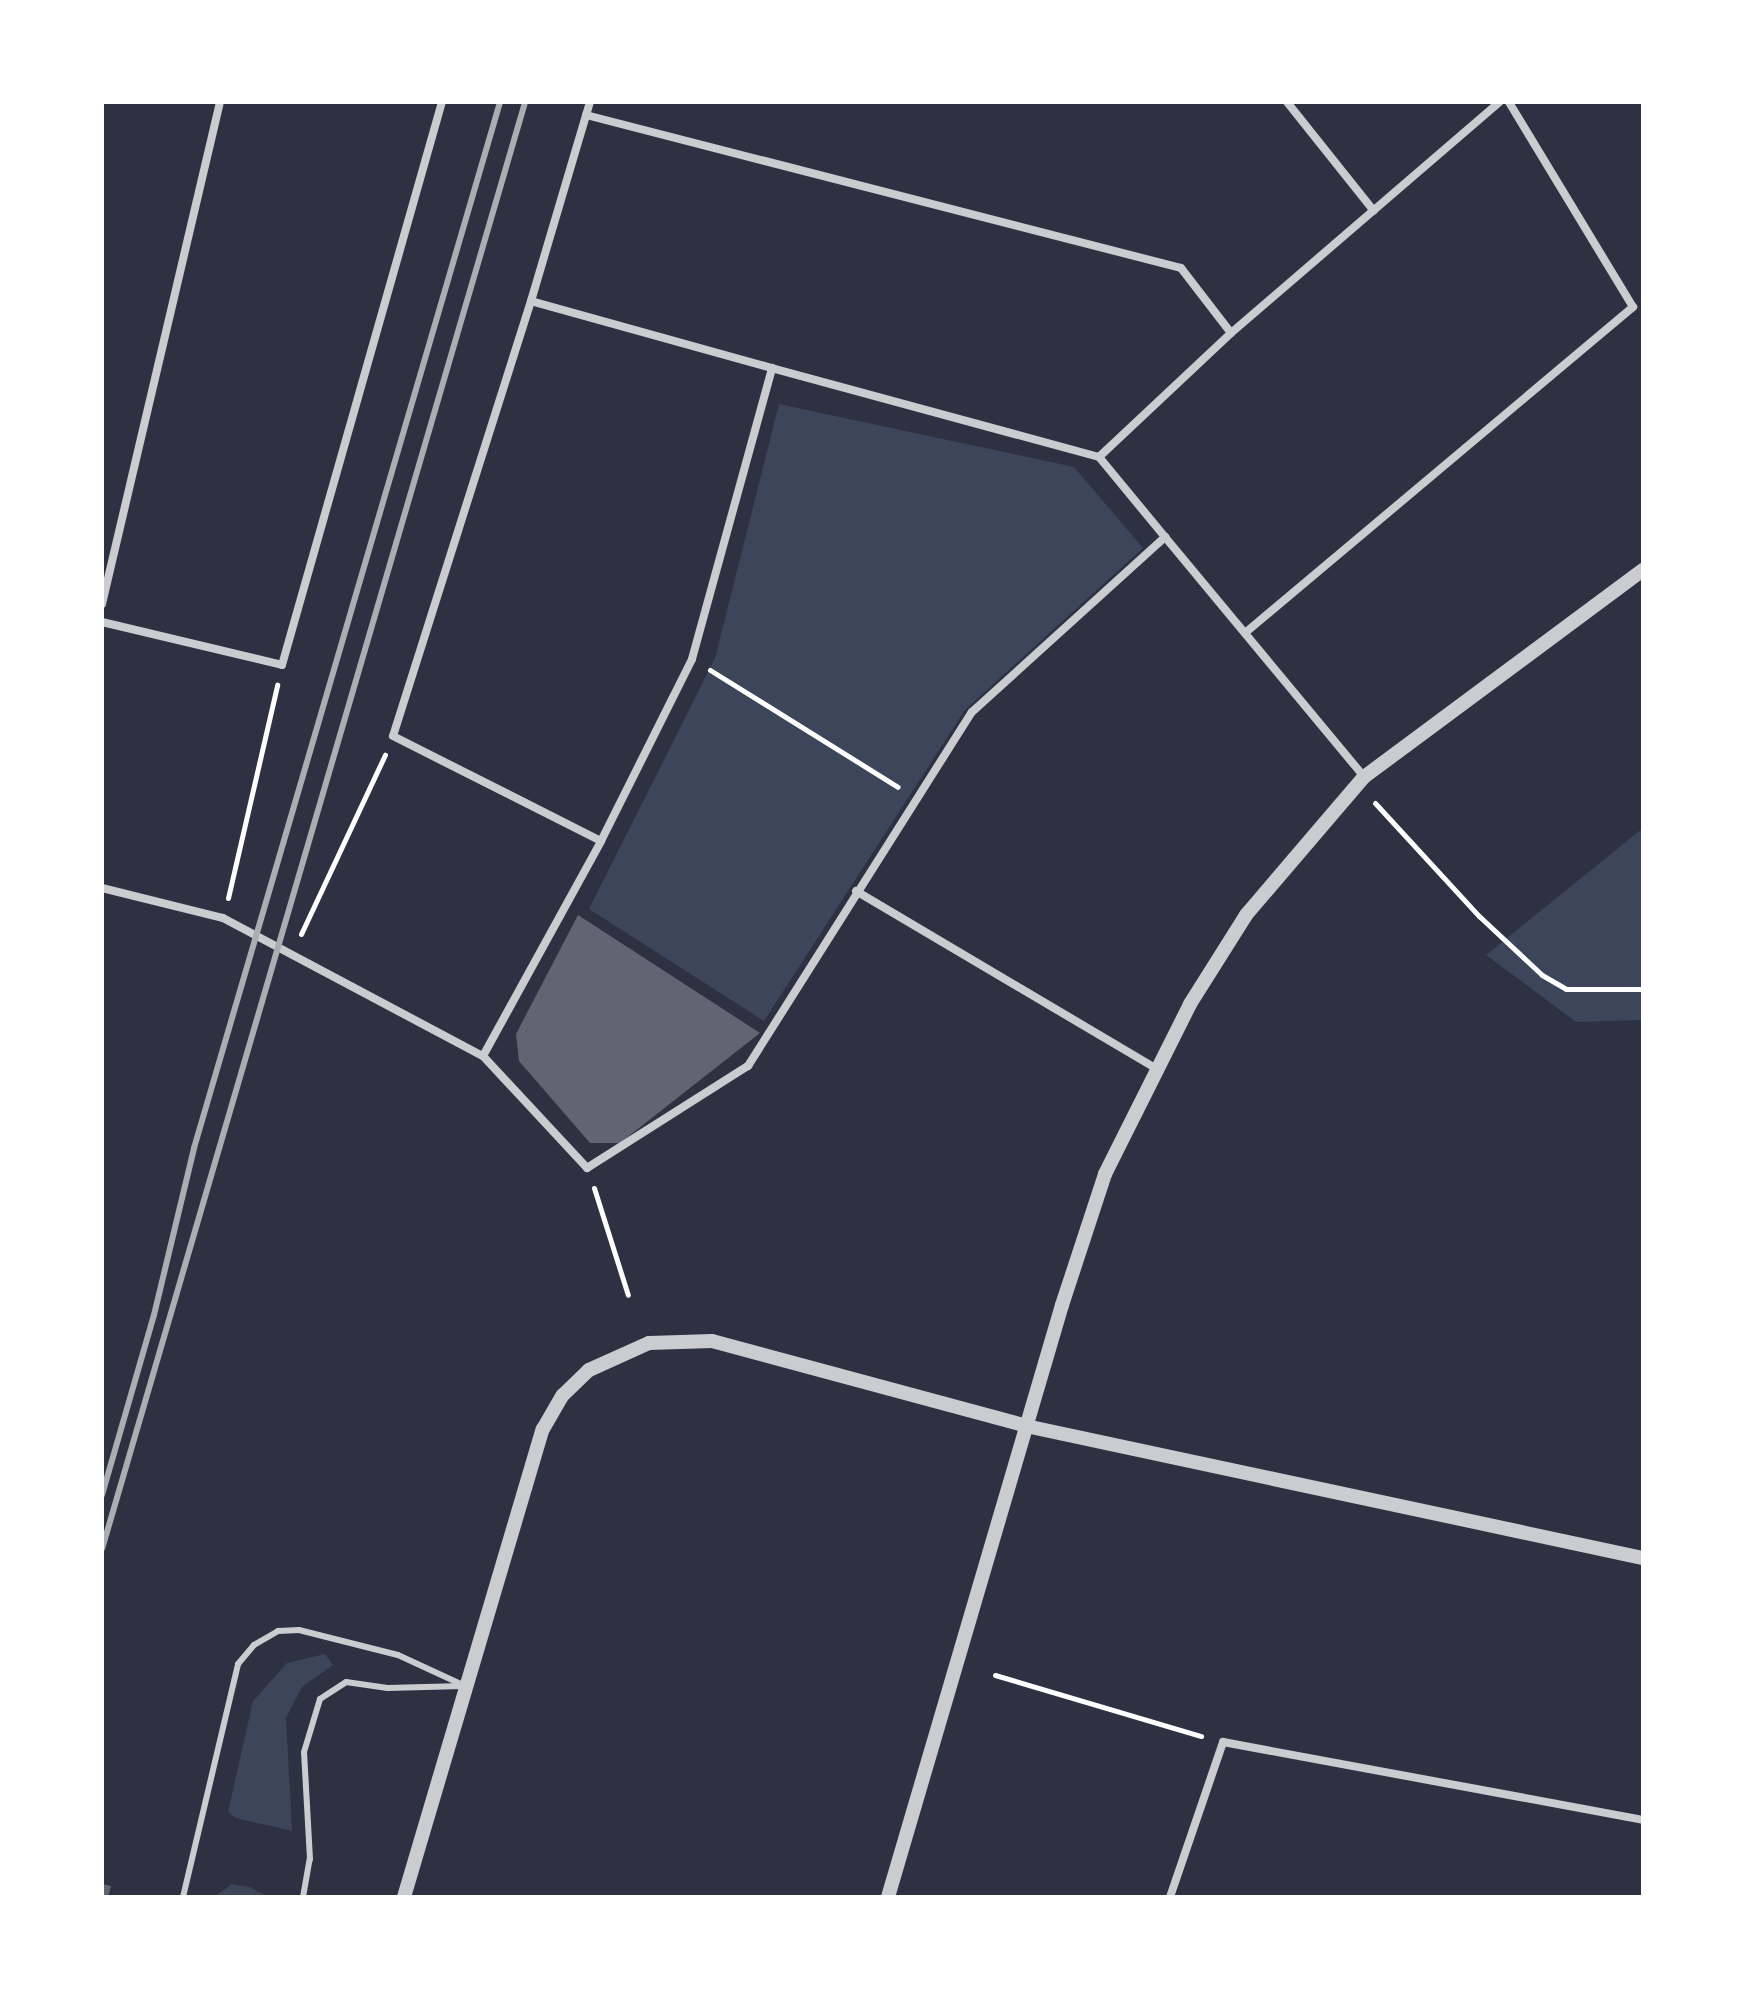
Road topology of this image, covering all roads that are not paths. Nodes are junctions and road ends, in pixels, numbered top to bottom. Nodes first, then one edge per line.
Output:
1 (220, 102) edge
2 (442, 102) edge
3 (590, 102) edge
4 (1287, 102) edge
5 (1500, 102) edge
6 (1509, 102) edge
7 (586, 115) junction
8 (1374, 211) junction
9 (531, 301) junction
10 (1231, 333) junction
11 (772, 368) junction
12 (1099, 457) junction
13 (1165, 537) junction
14 (1643, 570) edge
15 (102, 604) edge
16 (102, 622) edge
17 (1245, 633) junction
18 (1361, 781) junction
19 (601, 841) junction
20 (102, 888) edge
21 (856, 891) junction
22 (483, 1056) junction
23 (1154, 1067) junction
24 (1026, 1426) junction
25 (1643, 1558) edge
26 (465, 1686) junction
27 (1643, 1820) edge
28 (183, 1897) edge
29 (303, 1897) edge
30 (404, 1897) edge
31 (888, 1897) edge
32 (1170, 1897) edge

1 - 15 street
2 - 16 street
3 - 7 street
4 - 8 street
5 - 8 street
6 - 17 street
7 - 9 street
7 - 10 street
8 - 10 street
9 - 11 street
9 - 19 street
10 - 12 street
11 - 12 street
11 - 19 street
12 - 13 street
13 - 17 street
13 - 21 street
14 - 18 street
17 - 18 street
18 - 23 street
19 - 22 street
20 - 22 street
21 - 22 street
21 - 23 street
23 - 24 street
24 - 25 street
24 - 26 street
24 - 31 street
26 - 28 lane
26 - 29 lane
26 - 30 street
27 - 32 street

